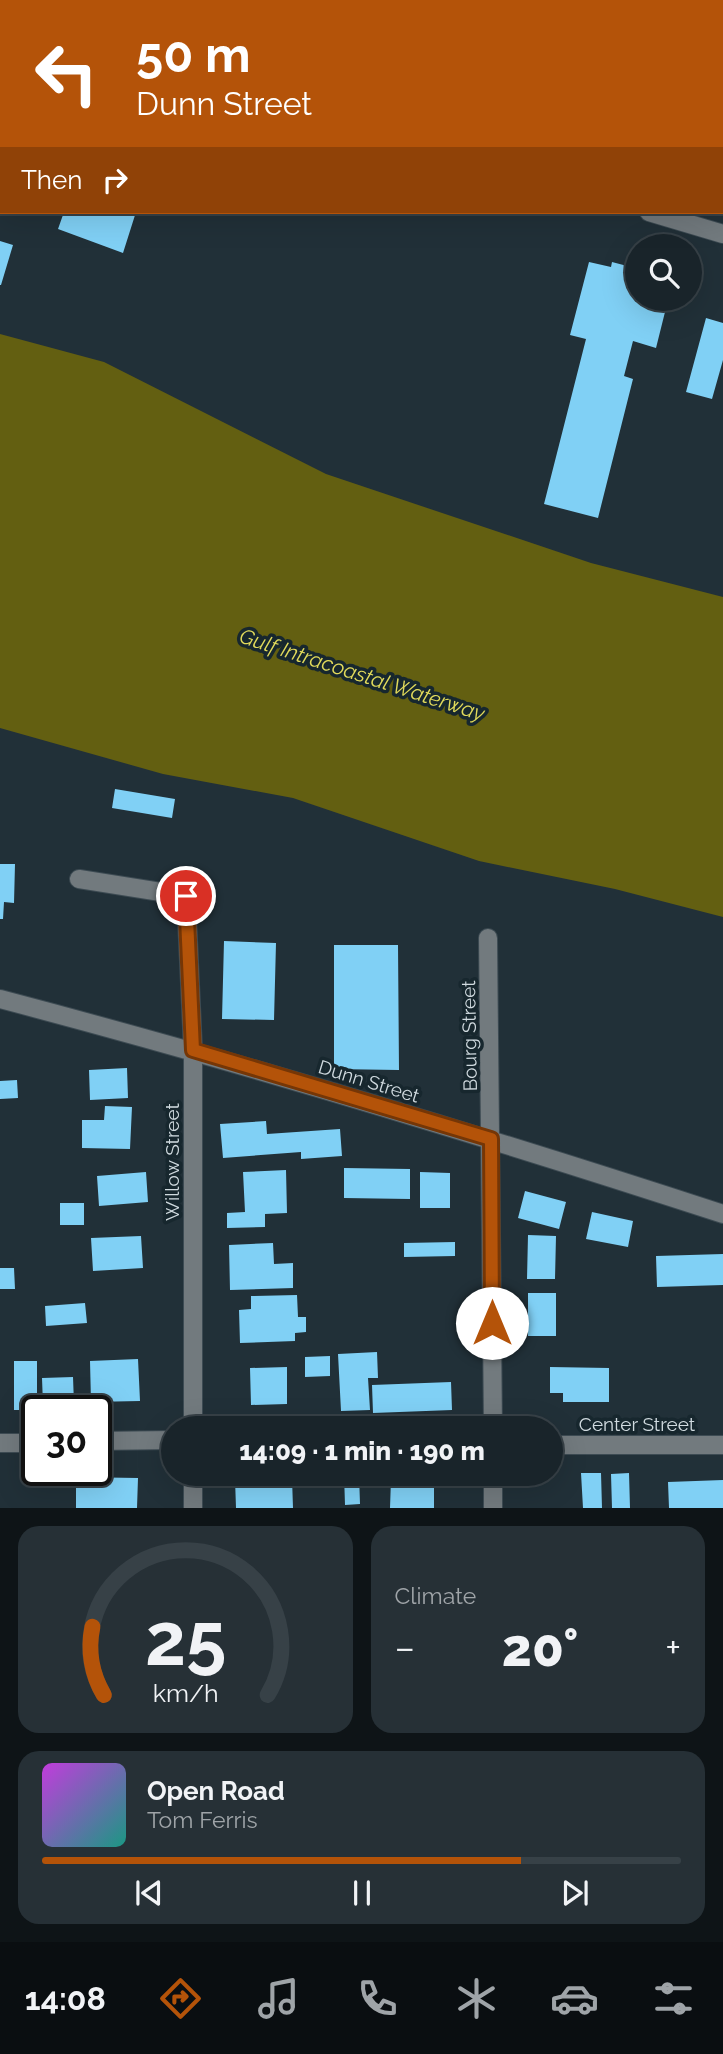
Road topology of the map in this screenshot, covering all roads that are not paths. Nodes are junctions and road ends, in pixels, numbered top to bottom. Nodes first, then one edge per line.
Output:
1 (656, 214) edge
2 (723, 234) edge
3 (79, 879) dead end
4 (488, 938) dead end
5 (0, 999) edge
6 (193, 1050) junction
7 (491, 1139) junction
8 (723, 1214) edge
9 (193, 1416) edge
10 (493, 1416) edge
11 (161, 1440) edge
12 (112, 1441) edge
13 (0, 1443) edge
14 (21, 1443) edge
15 (563, 1445) edge
16 (723, 1445) edge
17 (193, 1486) edge
18 (493, 1486) edge
19 (193, 1508) edge
20 (494, 1508) edge

1 - 2 street
3 - 6 street, Willow Street
4 - 7 street, Bourg Street
5 - 6 street, Dunn Street
6 - 7 street, Dunn Street
6 - 9 street, Willow Street
7 - 8 street, Dunn Street
7 - 10 street, Bourg Street
11 - 12 street
13 - 14 street
15 - 16 street, Center Street
17 - 19 street
18 - 20 street

